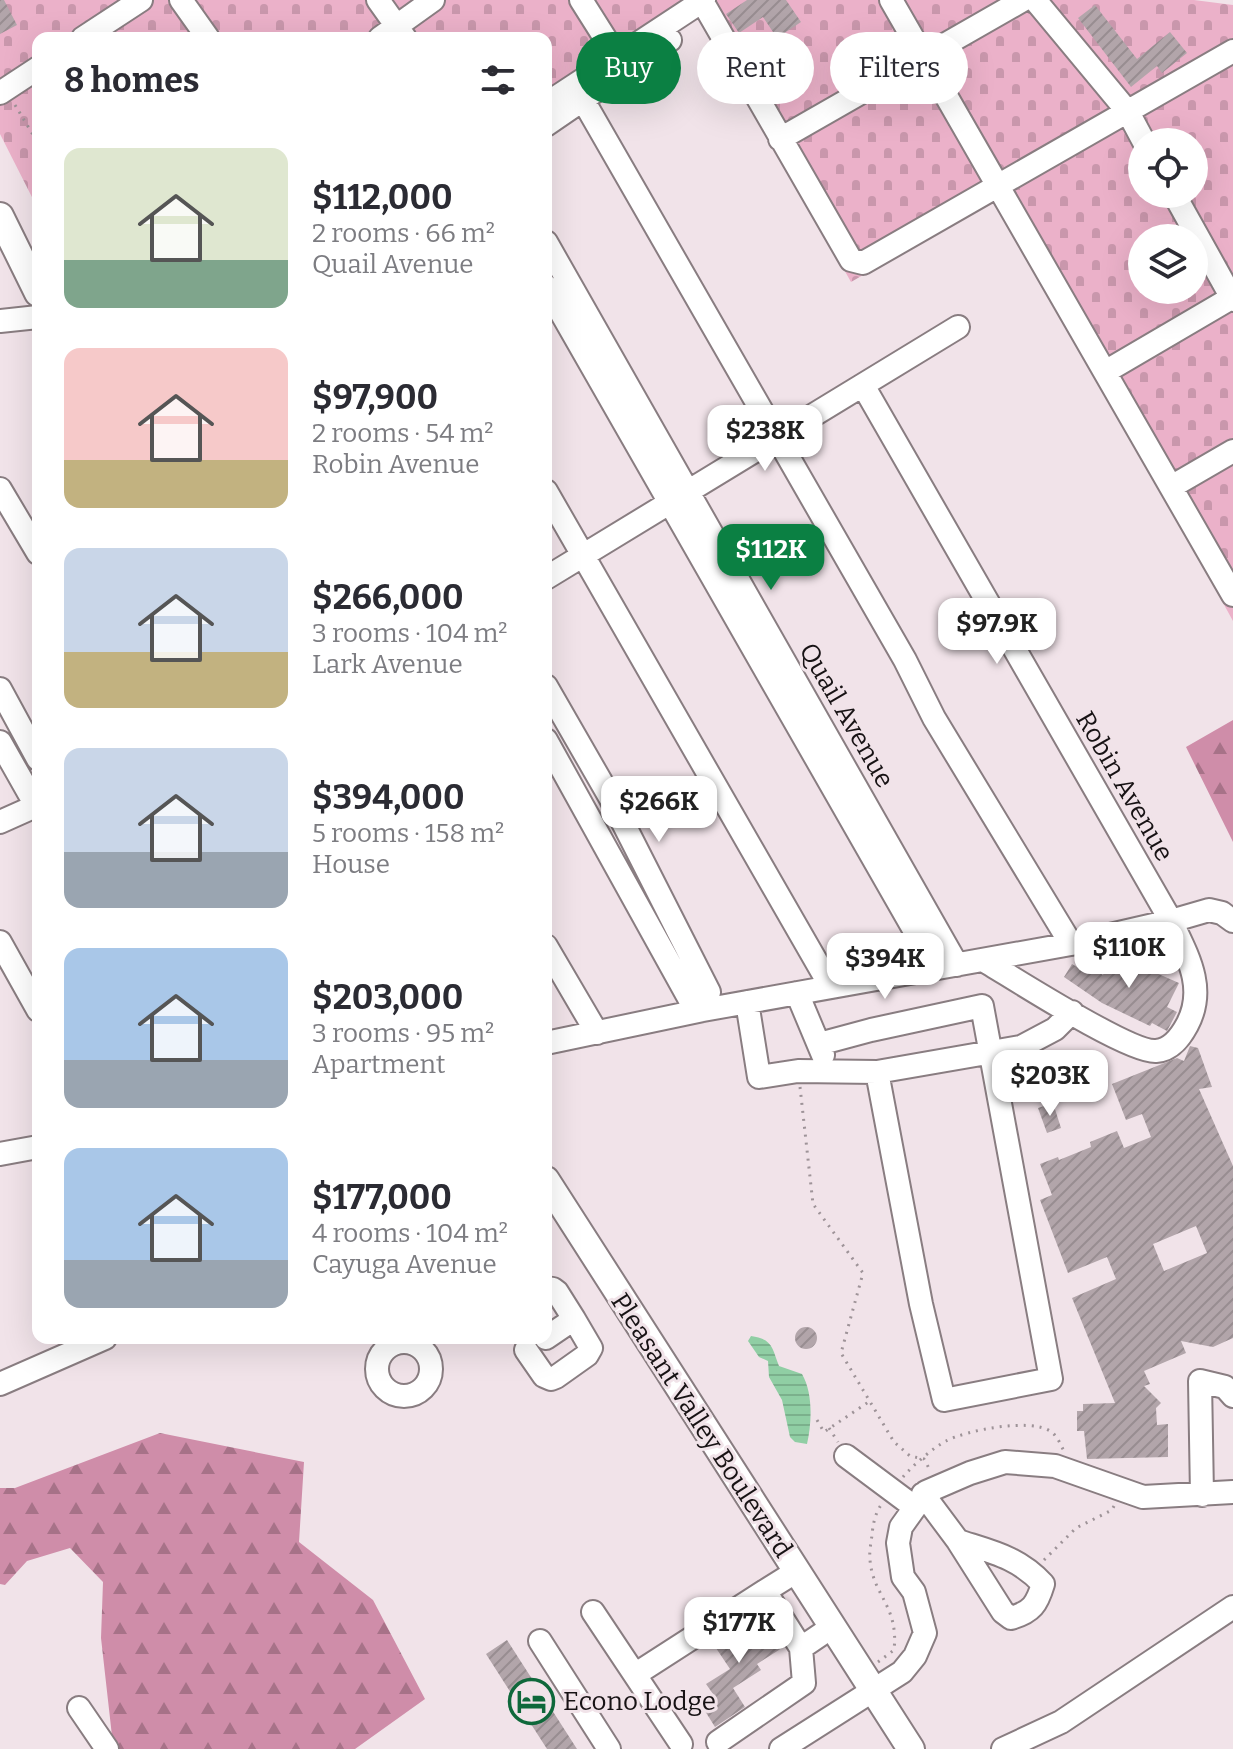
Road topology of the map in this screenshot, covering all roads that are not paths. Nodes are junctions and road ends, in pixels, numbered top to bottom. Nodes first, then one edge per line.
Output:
1 (141, 0) edge
2 (181, 0) edge
3 (378, 0) edge
4 (433, 0) edge
5 (581, 0) edge
6 (891, 0) edge
7 (1023, 0) edge
8 (1035, 0) edge
9 (703, 1) edge
10 (92, 32) edge
11 (204, 32) edge
12 (393, 32) edge
13 (396, 32) edge
14 (601, 32) edge
15 (655, 32) edge
16 (910, 32) edge
17 (967, 32) edge
18 (1233, 51) edge
19 (32, 71) edge
20 (576, 84) edge
21 (1, 89) edge
22 (552, 100) edge
23 (577, 104) edge
24 (585, 104) edge
25 (841, 104) edge
26 (951, 104) edge
27 (1128, 112) junction
28 (552, 121) edge
29 (1137, 128) edge
30 (780, 139) junction
31 (998, 186) junction
32 (1182, 208) edge
33 (0, 216) edge
34 (552, 255) edge
35 (32, 281) edge
36 (552, 294) edge
37 (1233, 298) edge
38 (32, 318) edge
39 (0, 321) edge
40 (958, 327) dead end
41 (606, 369) junction
42 (1105, 372) junction
43 (864, 387) junction
44 (777, 439) junction
45 (1233, 451) edge
46 (1171, 487) junction
47 (0, 489) edge
48 (679, 498) junction
49 (552, 502) edge
50 (32, 543) edge
51 (583, 556) junction
52 (552, 574) edge
53 (1233, 595) edge
54 (0, 689) edge
55 (552, 696) edge
56 (0, 742) edge
57 (32, 748) edge
58 (552, 751) edge
59 (32, 798) edge
60 (32, 809) edge
61 (0, 822) edge
62 (1228, 917) edge
63 (1171, 921) junction
64 (0, 942) edge
65 (1071, 944) junction
66 (552, 956) edge
67 (983, 960) junction
68 (946, 966) junction
69 (831, 987) junction
70 (797, 993) junction
71 (32, 999) edge
72 (747, 1002) junction
73 (703, 1010) junction
74 (1072, 1012) junction
75 (597, 1033) junction
76 (552, 1042) edge
77 (819, 1044) junction
78 (991, 1053) junction
79 (830, 1071) junction
80 (877, 1072) junction
81 (32, 1148) edge
82 (0, 1154) edge
83 (552, 1189) edge
84 (552, 1289) edge
85 (574, 1319) junction
86 (552, 1331) edge
87 (91, 1344) edge
88 (534, 1344) edge
89 (0, 1384) edge
90 (1230, 1389) edge
91 (846, 1456) dead end
92 (1233, 1492) edge
93 (1202, 1495) junction
94 (918, 1500) junction
95 (958, 1541) junction
96 (797, 1571) junction
97 (765, 1591) junction
98 (1233, 1607) edge
99 (593, 1612) dead end
100 (832, 1627) junction
101 (540, 1641) dead end
102 (801, 1648) junction
103 (636, 1674) junction
104 (873, 1690) junction
105 (79, 1708) dead end
106 (720, 1745) edge
107 (677, 1746) edge
108 (107, 1749) edge
109 (609, 1749) edge
110 (781, 1749) edge
111 (911, 1749) edge
112 (1003, 1749) edge

1 - 10 street
2 - 11 street
3 - 12 street
4 - 13 street
5 - 14 street
6 - 16 street
7 - 17 street
8 - 27 street
9 - 15 street
9 - 30 street
18 - 27 street
19 - 21 street
20 - 22 street
23 - 28 street
24 - 44 street
25 - 30 street
26 - 31 street
27 - 29 street
27 - 31 street
30 - 31 street
31 - 42 street
32 - 37 street
33 - 35 main road
34 - 41 street, Quail Avenue
36 - 41 street, Quail Avenue
37 - 42 street
38 - 39 street
40 - 43 street
41 - 48 street, Quail Avenue
42 - 46 street
43 - 44 street
43 - 63 street, Robin Avenue
44 - 48 street
44 - 65 street
45 - 46 street
46 - 53 street
47 - 50 street
48 - 51 street
48 - 68 street, Quail Avenue
49 - 51 street
51 - 52 street
51 - 69 street
54 - 57 street
55 - 73 street
56 - 59 street
58 - 73 street
60 - 61 street
62 - 63 street
63 - 65 street
63 - 74 street, Robin Avenue
64 - 71 street
65 - 67 street
66 - 75 street
67 - 68 street
67 - 74 street
68 - 69 street
69 - 70 street
70 - 72 street
70 - 77 street
72 - 73 street
72 - 79 street
73 - 75 street
74 - 78 street
75 - 76 street
77 - 78 street
77 - 79 street
78 - 80 street
78 - 80 street
79 - 80 street
81 - 82 street
83 - 96 main road, Pleasant Valley Boulevard
84 - 85 street
85 - 86 street
85 - 88 street
87 - 89 street
90 - 93 street
91 - 94 street
92 - 93 street
93 - 94 street
94 - 95 street
94 - 104 street
95 - 95 street
96 - 97 street
96 - 100 main road, Pleasant Valley Boulevard
97 - 102 street
97 - 103 street
98 - 112 street
99 - 103 street
100 - 102 street
100 - 104 main road, Pleasant Valley Boulevard
101 - 109 street
102 - 106 street
103 - 107 street
104 - 110 street
104 - 111 main road, Pleasant Valley Boulevard
105 - 108 street
106 - 107 street

